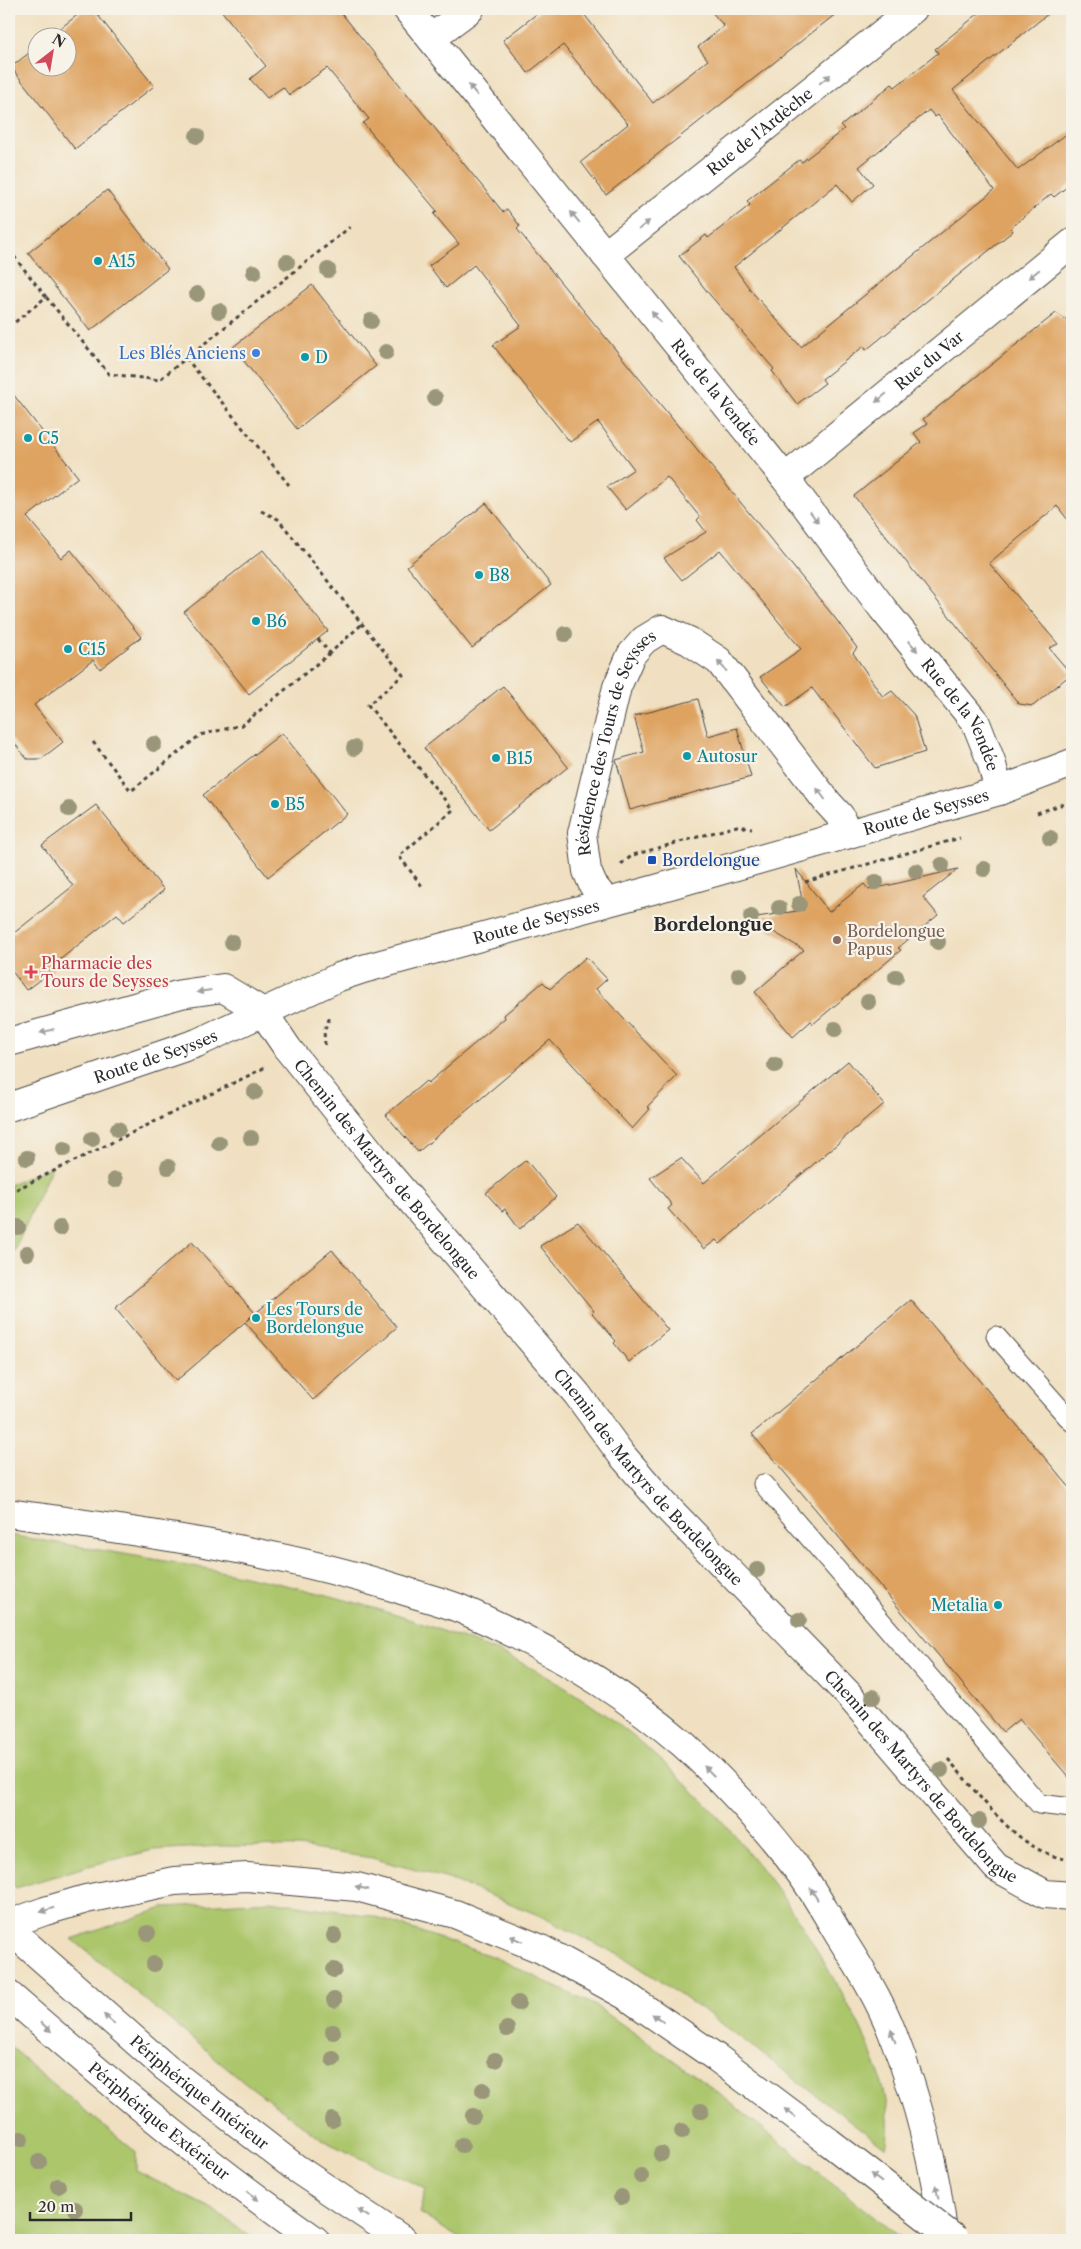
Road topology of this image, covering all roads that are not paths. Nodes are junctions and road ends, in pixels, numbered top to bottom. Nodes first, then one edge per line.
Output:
1 (407, 9) edge
2 (470, 9) edge
3 (913, 9) edge
4 (431, 38) junction
5 (1072, 243) edge
6 (605, 255) junction
7 (785, 478) junction
8 (1072, 763) edge
9 (999, 791) junction
10 (846, 835) junction
11 (606, 901) junction
12 (264, 1012) junction
13 (9, 1042) edge
14 (9, 1106) edge
15 (996, 1336) dead end
16 (1072, 1422) edge
17 (763, 1484) dead end
18 (9, 1514) edge
19 (1072, 1808) edge
20 (1072, 1896) edge
21 (9, 1924) edge
22 (9, 1929) edge
23 (9, 1995) edge
24 (315, 2240) edge
25 (404, 2240) edge
26 (944, 2240) edge
27 (956, 2240) edge

1 - 4 main road, Rue de la Vendée
2 - 4 main road
6 -> 3 main road, Rue de l'Ardèche
6 -> 4 main road, Rue de la Vendée
5 -> 7 main road, Rue du Var
7 -> 6 main road, Rue de la Vendée
7 -> 9 main road, Rue de la Vendée
8 - 9 main road, Route de Seysses
9 - 10 main road, Route de Seysses
10 - 11 main road, Route de Seysses
10 -> 11 main road, Résidence des Tours de Seysses
11 - 12 main road, Route de Seysses
12 -> 13 main road
12 - 14 main road, Route de Seysses
12 - 20 main road, Chemin des Martyrs de Bordelongue
15 - 16 lane
17 - 19 lane
26 -> 18 main road
27 -> 21 main road, bridge
25 -> 22 main road, Périphérique Intérieur
23 -> 24 main road, Périphérique Extérieur

